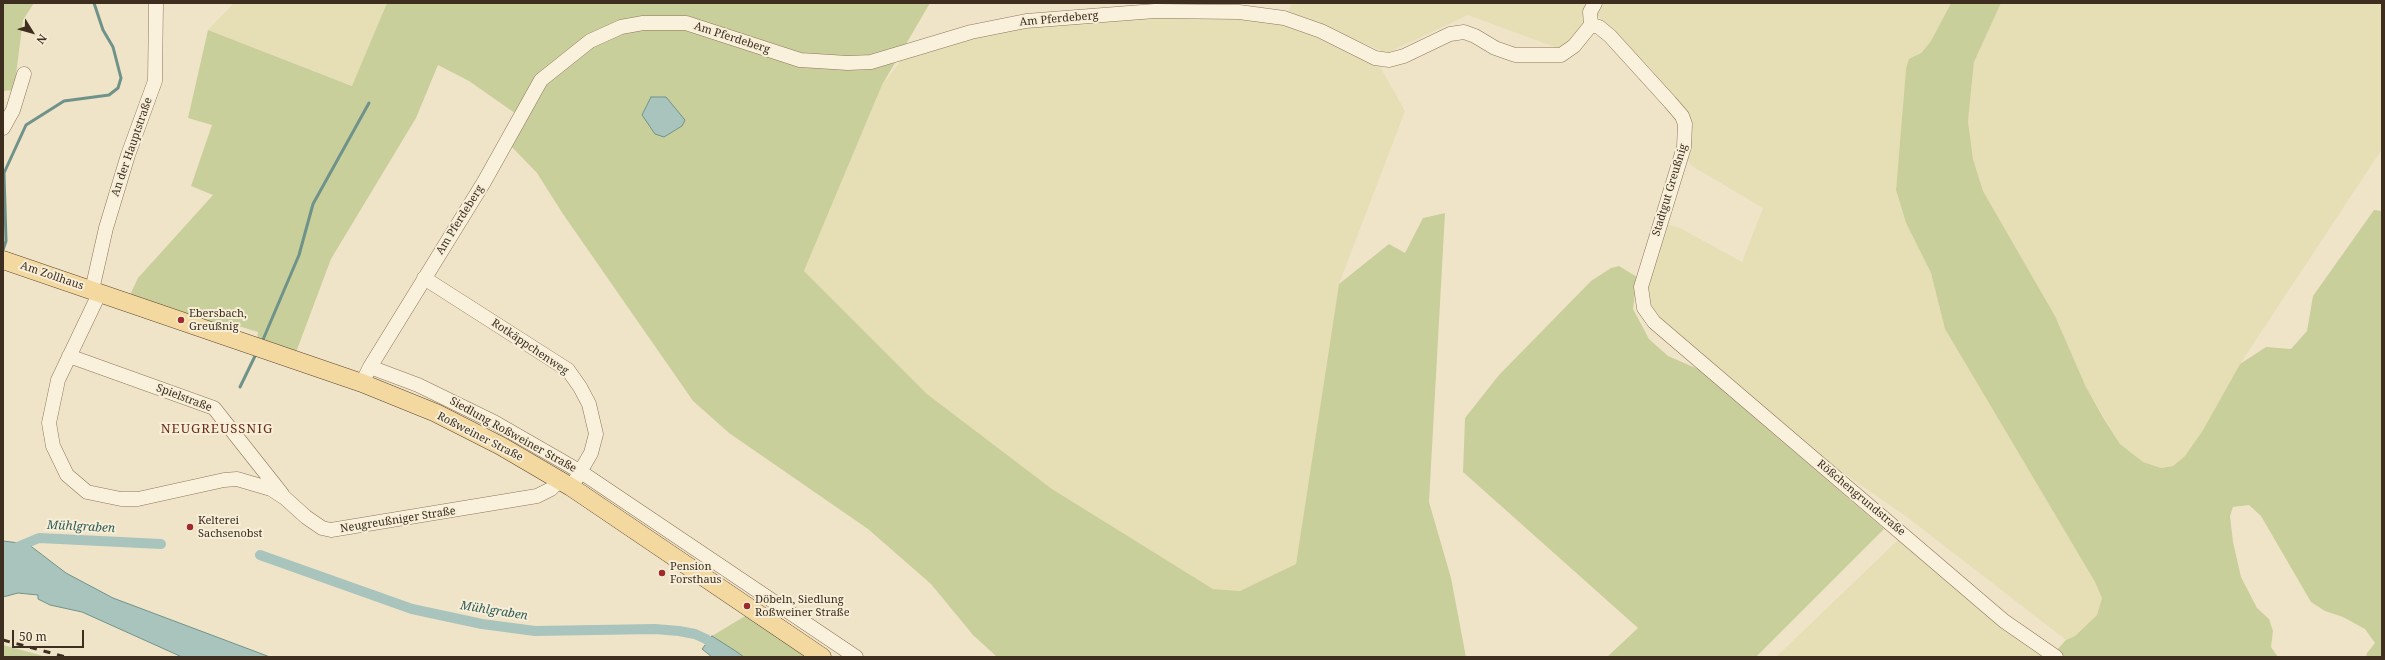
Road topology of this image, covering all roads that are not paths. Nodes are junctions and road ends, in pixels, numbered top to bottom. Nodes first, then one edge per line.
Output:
1 (156, 3) edge
2 (1594, 3) edge
3 (1591, 25) junction
4 (24, 74) dead end
5 (3, 128) edge
6 (4, 260) edge
7 (424, 278) junction
8 (96, 291) junction
9 (1668, 335) joint
10 (69, 356) junction
11 (366, 375) junction
12 (581, 472) junction
13 (566, 484) junction
14 (285, 498) junction
15 (648, 517) junction
16 (637, 532) junction
17 (733, 574) junction
18 (723, 590) junction
19 (822, 657) edge
20 (856, 657) edge
21 (2056, 657) edge

1 - 8 street, An der Hauptstraße
2 - 3 street
3 - 7 street, Am Pferdeberg
3 - 9 street, Stadtgut Greußnig
4 - 5 street
6 - 8 main road, Am Zollhaus
7 - 11 street, Am Pferdeberg
7 - 12 street, Rotkäppchenweg
8 - 10 street, Neugreußniger Straße
8 - 11 main road, Roßweiner Straße
9 - 21 street, Rößchengrundstraße
10 - 14 street, Spielstraße
10 - 14 street, Neugreußniger Straße
11 - 12 street, Siedlung Roßweiner Straße
11 - 13 main road, Roßweiner Straße
12 - 13 street, Rotkäppchenweg
12 - 15 street, Siedlung Roßweiner Straße
13 - 14 street, Neugreußniger Straße
13 - 16 main road, Roßweiner Straße
15 - 16 street
15 - 17 street, Siedlung Roßweiner Straße
16 - 18 main road, Roßweiner Straße
17 - 18 street
17 - 20 street, Siedlung Roßweiner Straße
18 - 19 main road, Roßweiner Straße

